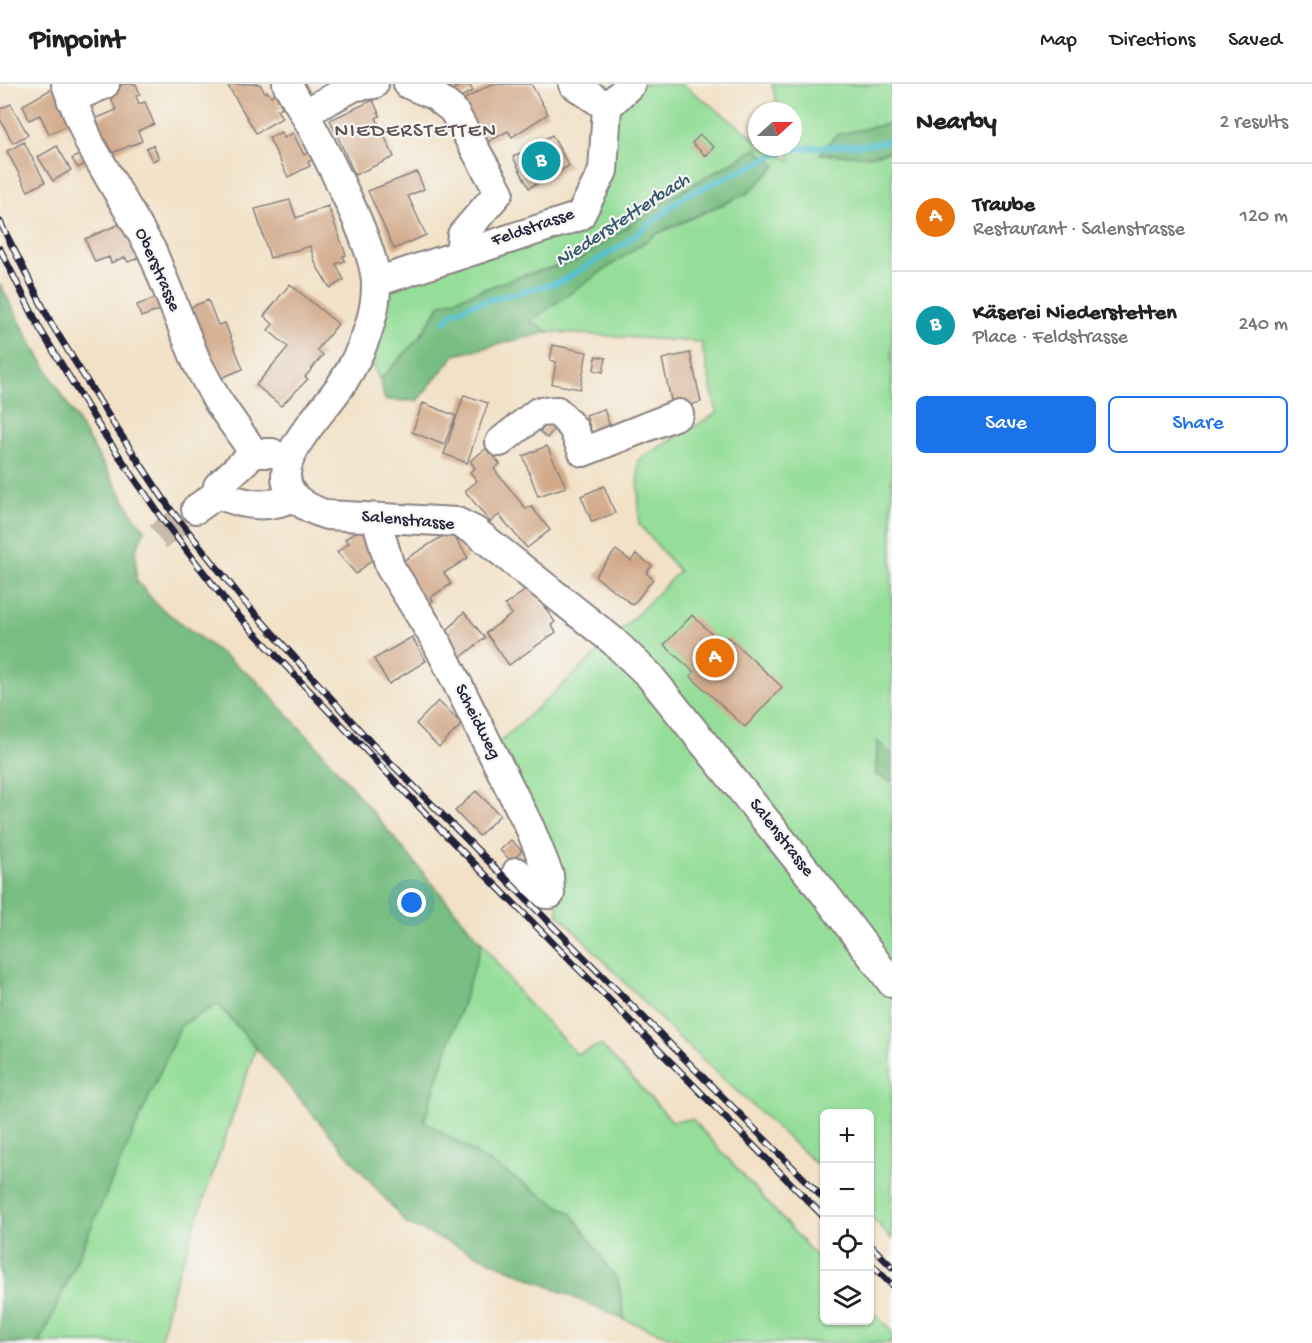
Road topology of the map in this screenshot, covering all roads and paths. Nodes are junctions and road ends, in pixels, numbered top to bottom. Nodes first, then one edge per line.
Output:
1 (105, 84) edge
2 (287, 84) edge
3 (374, 84) edge
4 (408, 84) edge
5 (573, 84) edge
6 (631, 84) edge
7 (68, 91) edge
8 (607, 107) junction
9 (304, 113) junction
10 (460, 253) junction
11 (376, 282) junction
12 (679, 414) dead end
13 (500, 442) dead end
14 (255, 453) junction
15 (289, 456) junction
16 (292, 497) junction
17 (376, 518) junction
18 (517, 872) dead end
19 (892, 983) edge

1 - 7 street
2 - 9 street
3 - 9 street
4 - 10 street
5 - 8 street
6 - 8 street
7 - 14 street, Oberstrasse
8 - 10 street, Feldstrasse
9 - 11 street
10 - 11 street, Feldstrasse
11 - 15 street
12 - 13 street
14 - 15 street
14 - 16 street
15 - 16 street
16 - 17 street, Salenstrasse
17 - 18 street, Scheidweg
17 - 19 street, Salenstrasse

